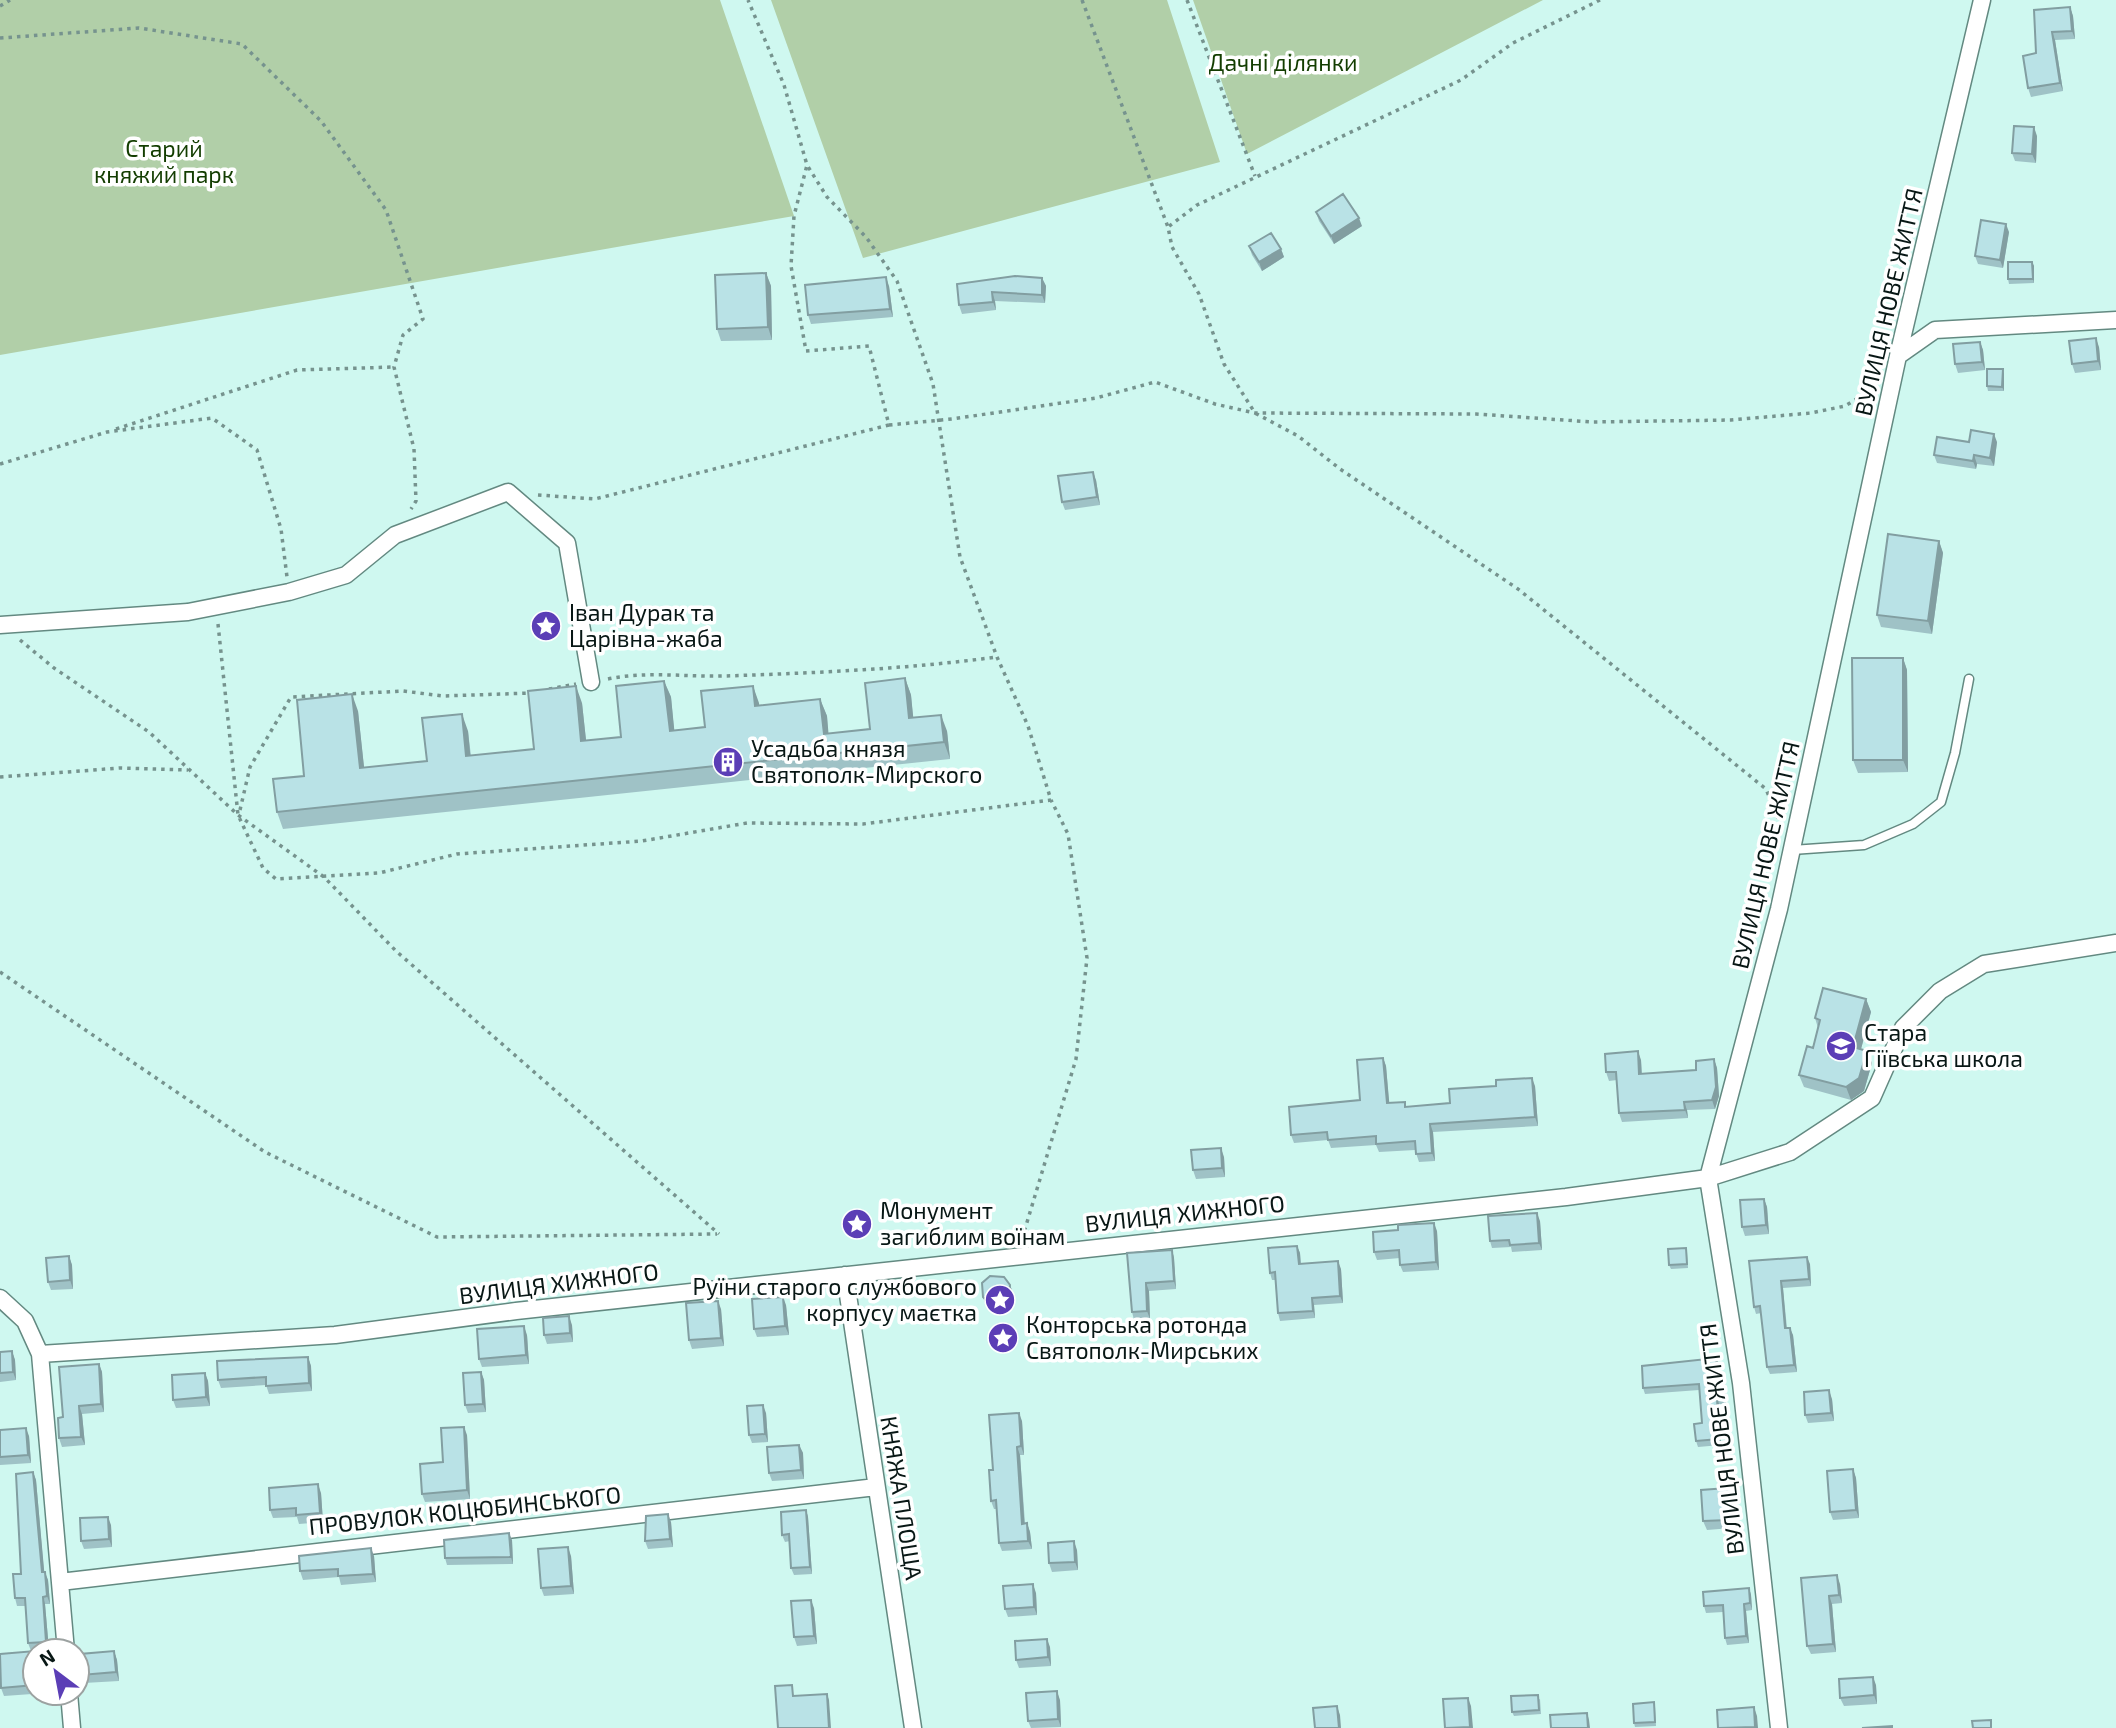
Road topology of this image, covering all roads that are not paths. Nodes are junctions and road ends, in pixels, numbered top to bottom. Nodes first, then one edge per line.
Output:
1 (1982, 0) edge
2 (2116, 320) edge
3 (1898, 356) junction
4 (1, 625) edge
5 (1969, 678) dead end
6 (591, 682) dead end
7 (1792, 850) junction
8 (2116, 943) edge
9 (1708, 1178) junction
10 (845, 1275) junction
11 (0, 1298) edge
12 (40, 1354) junction
13 (876, 1487) junction
14 (60, 1582) junction
15 (65, 1637) edge
16 (70, 1707) edge
17 (72, 1728) edge
18 (914, 1728) edge
19 (1779, 1728) edge

1 - 3 street, ВУЛИЦЯ НОВЕ ЖИТТЯ
2 - 3 street
3 - 7 street, ВУЛИЦЯ НОВЕ ЖИТТЯ
4 - 6 street
5 - 7 lane
7 - 9 street, ВУЛИЦЯ НОВЕ ЖИТТЯ
8 - 9 street, ВУЛИЦЯ ХИЖНОГО
9 - 10 street, ВУЛИЦЯ ХИЖНОГО
9 - 19 street, ВУЛИЦЯ НОВЕ ЖИТТЯ
10 - 12 street, ВУЛИЦЯ ХИЖНОГО
10 - 13 street, КНЯЖА ПЛОЩА
11 - 12 street
12 - 14 street
13 - 14 street, ПРОВУЛОК КОЦЮБИНСЬКОГО
13 - 18 street, КНЯЖА ПЛОЩА
14 - 15 street
16 - 17 street

